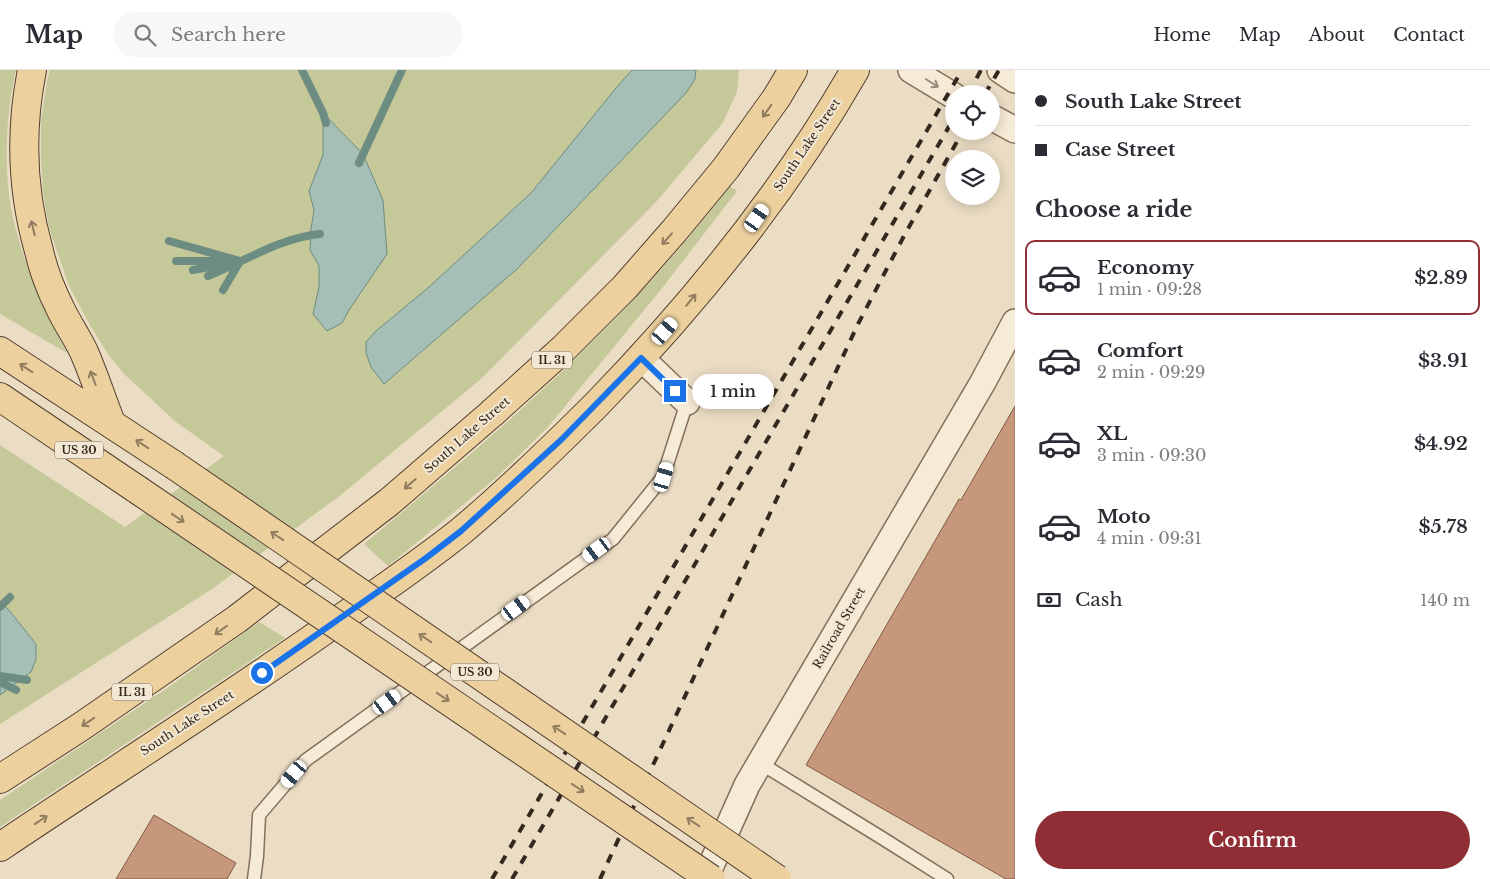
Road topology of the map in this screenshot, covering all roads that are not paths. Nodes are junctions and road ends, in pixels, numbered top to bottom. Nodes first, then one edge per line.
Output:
1 (32, 70) edge
2 (793, 70) edge
3 (855, 70) edge
4 (911, 70) edge
5 (1000, 70) edge
6 (1015, 80) edge
7 (945, 91) edge
8 (1000, 122) edge
9 (1015, 130) edge
10 (1015, 322) edge
11 (0, 351) edge
12 (641, 358) junction
13 (0, 397) edge
14 (686, 402) joint
15 (111, 424) junction
16 (760, 763) junction
17 (0, 779) edge
18 (0, 847) edge
19 (254, 879) edge
20 (705, 879) edge
21 (711, 879) edge
22 (777, 879) edge
23 (947, 879) edge

15 -> 1 main road
2 -> 17 main road, South Lake Street / IL 31
12 -> 3 main road, South Lake Street
4 -> 7 street
5 - 6 street
8 - 9 street
10 - 16 street, Railroad Street
15 -> 11 main road, US 30
12 - 14 street
18 -> 12 main road, South Lake Street
13 -> 21 main road, US 30, bridge
14 - 19 lane
22 -> 15 main road, US 30, bridge
16 - 20 street, Railroad Street
16 - 23 lane

